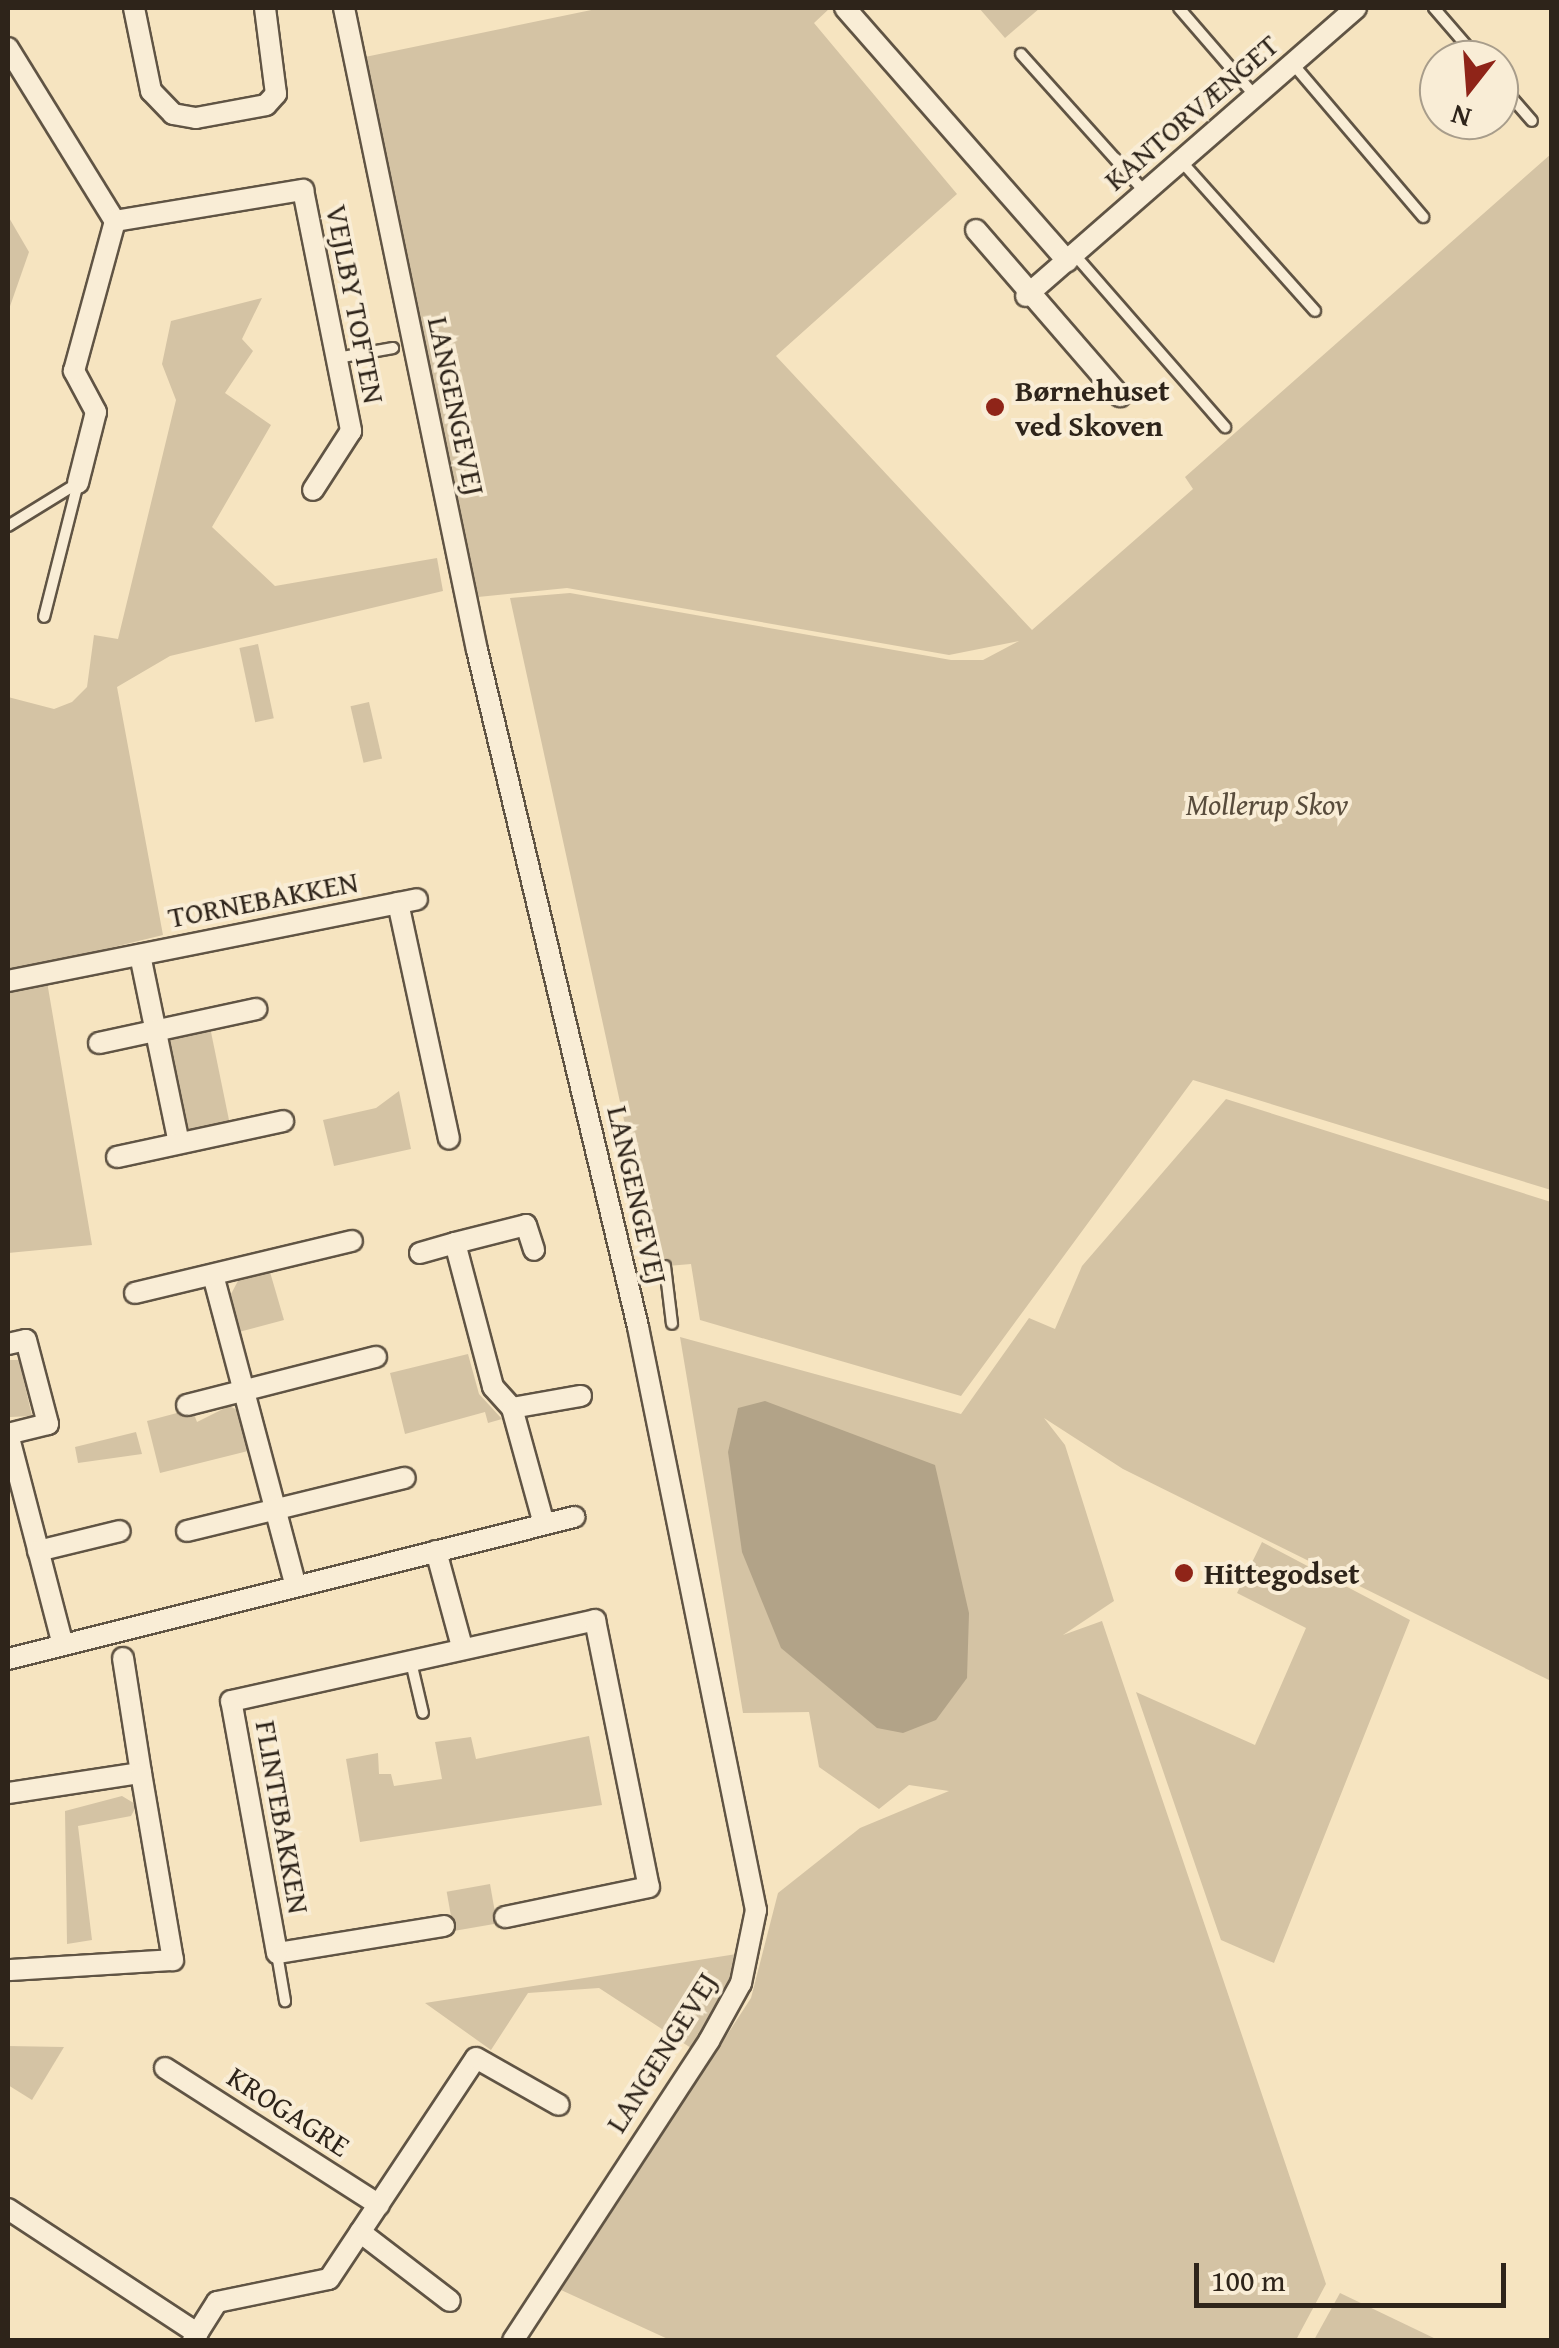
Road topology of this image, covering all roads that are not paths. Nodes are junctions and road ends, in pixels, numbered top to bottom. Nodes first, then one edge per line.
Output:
1 (134, 8) edge
2 (265, 8) edge
3 (344, 8) edge
4 (844, 8) edge
5 (1179, 8) edge
6 (1356, 8) edge
7 (1434, 8) edge
8 (1462, 40) edge
9 (8, 48) edge
10 (1021, 54) dead end
11 (1292, 64) junction
12 (1255, 96) junction
13 (1519, 106) edge
14 (1532, 121) dead end
15 (1181, 160) junction
16 (1146, 192) junction
17 (1422, 217) dead end
18 (115, 221) junction
19 (976, 230) dead end
20 (1070, 257) junction
21 (1029, 294) junction
22 (1314, 311) dead end
23 (393, 348) dead end
24 (336, 358) junction
25 (1120, 396) dead end
26 (1224, 427) dead end
27 (78, 484) junction
28 (313, 490) dead end
29 (8, 526) edge
30 (44, 617) dead end
31 (140, 956) junction
32 (8, 981) edge
33 (256, 1009) dead end
34 (155, 1030) junction
35 (99, 1042) dead end
36 (283, 1122) dead end
37 (449, 1139) dead end
38 (180, 1144) junction
39 (116, 1157) dead end
40 (352, 1241) dead end
41 (455, 1244) junction
42 (534, 1250) dead end
43 (420, 1253) dead end
44 (665, 1266) dead end
45 (213, 1276) junction
46 (135, 1293) dead end
47 (672, 1324) dead end
48 (8, 1344) edge
49 (376, 1357) dead end
50 (245, 1390) junction
51 (580, 1396) dead end
52 (188, 1405) dead end
53 (512, 1408) junction
54 (405, 1478) dead end
55 (277, 1509) junction
56 (574, 1517) dead end
57 (544, 1524) junction
58 (120, 1531) dead end
59 (187, 1531) dead end
60 (38, 1551) junction
61 (436, 1551) junction
62 (296, 1586) junction
63 (461, 1643) junction
64 (63, 1645) junction
65 (410, 1656) junction
66 (123, 1658) dead end
67 (8, 1659) edge
68 (423, 1714) dead end
69 (141, 1773) junction
70 (8, 1793) edge
71 (505, 1917) dead end
72 (444, 1926) dead end
73 (277, 1953) junction
74 (8, 1970) edge
75 (285, 2001) dead end
76 (165, 2068) dead end
77 (559, 2105) dead end
78 (380, 2205) junction
79 (8, 2210) edge
80 (360, 2232) junction
81 (450, 2300) dead end
82 (195, 2337) edge
83 (513, 2340) edge

1 - 2 street
3 - 83 street, LANGENGEVEJ
4 - 20 street
5 - 12 lane
6 - 11 street, KANTORVÆNGET
7 - 8 lane
9 - 18 street
10 - 16 lane
11 - 12 street, KANTORVÆNGET
11 - 17 lane
12 - 15 street, KANTORVÆNGET
13 - 14 lane
15 - 16 street, KANTORVÆNGET
15 - 22 lane
16 - 20 street, KANTORVÆNGET
18 - 24 street, VEJLBY TOFTEN
18 - 27 street
19 - 21 street
20 - 21 street, KANTORVÆNGET
20 - 26 lane
21 - 25 street
23 - 24 lane
24 - 28 street, VEJLBY TOFTEN
27 - 29 lane
27 - 30 lane
31 - 32 street, TORNEBAKKEN
31 - 34 street, TORNEBAKKEN
31 - 37 street, TORNEBAKKEN
33 - 34 street
34 - 35 street
34 - 38 street, TORNEBAKKEN
36 - 38 street
38 - 39 street
40 - 45 street
41 - 42 street
41 - 43 street
41 - 53 street
44 - 47 lane
45 - 46 street
45 - 50 street
48 - 60 street
49 - 50 street
50 - 52 street
50 - 55 street
51 - 53 street
53 - 57 street
54 - 55 street
55 - 59 street
55 - 62 street
56 - 57 street
57 - 61 street
58 - 60 street
60 - 64 street
61 - 62 street
61 - 63 street
62 - 64 street
63 - 65 street, FLINTEBAKKEN
63 - 71 street, FLINTEBAKKEN
64 - 67 street
65 - 68 lane
65 - 73 street, FLINTEBAKKEN
66 - 69 street
69 - 70 street
69 - 74 street
72 - 73 street, FLINTEBAKKEN
73 - 75 lane
76 - 78 street, KROGAGRE
77 - 78 street
78 - 80 street
79 - 82 street
80 - 81 street
80 - 82 street

